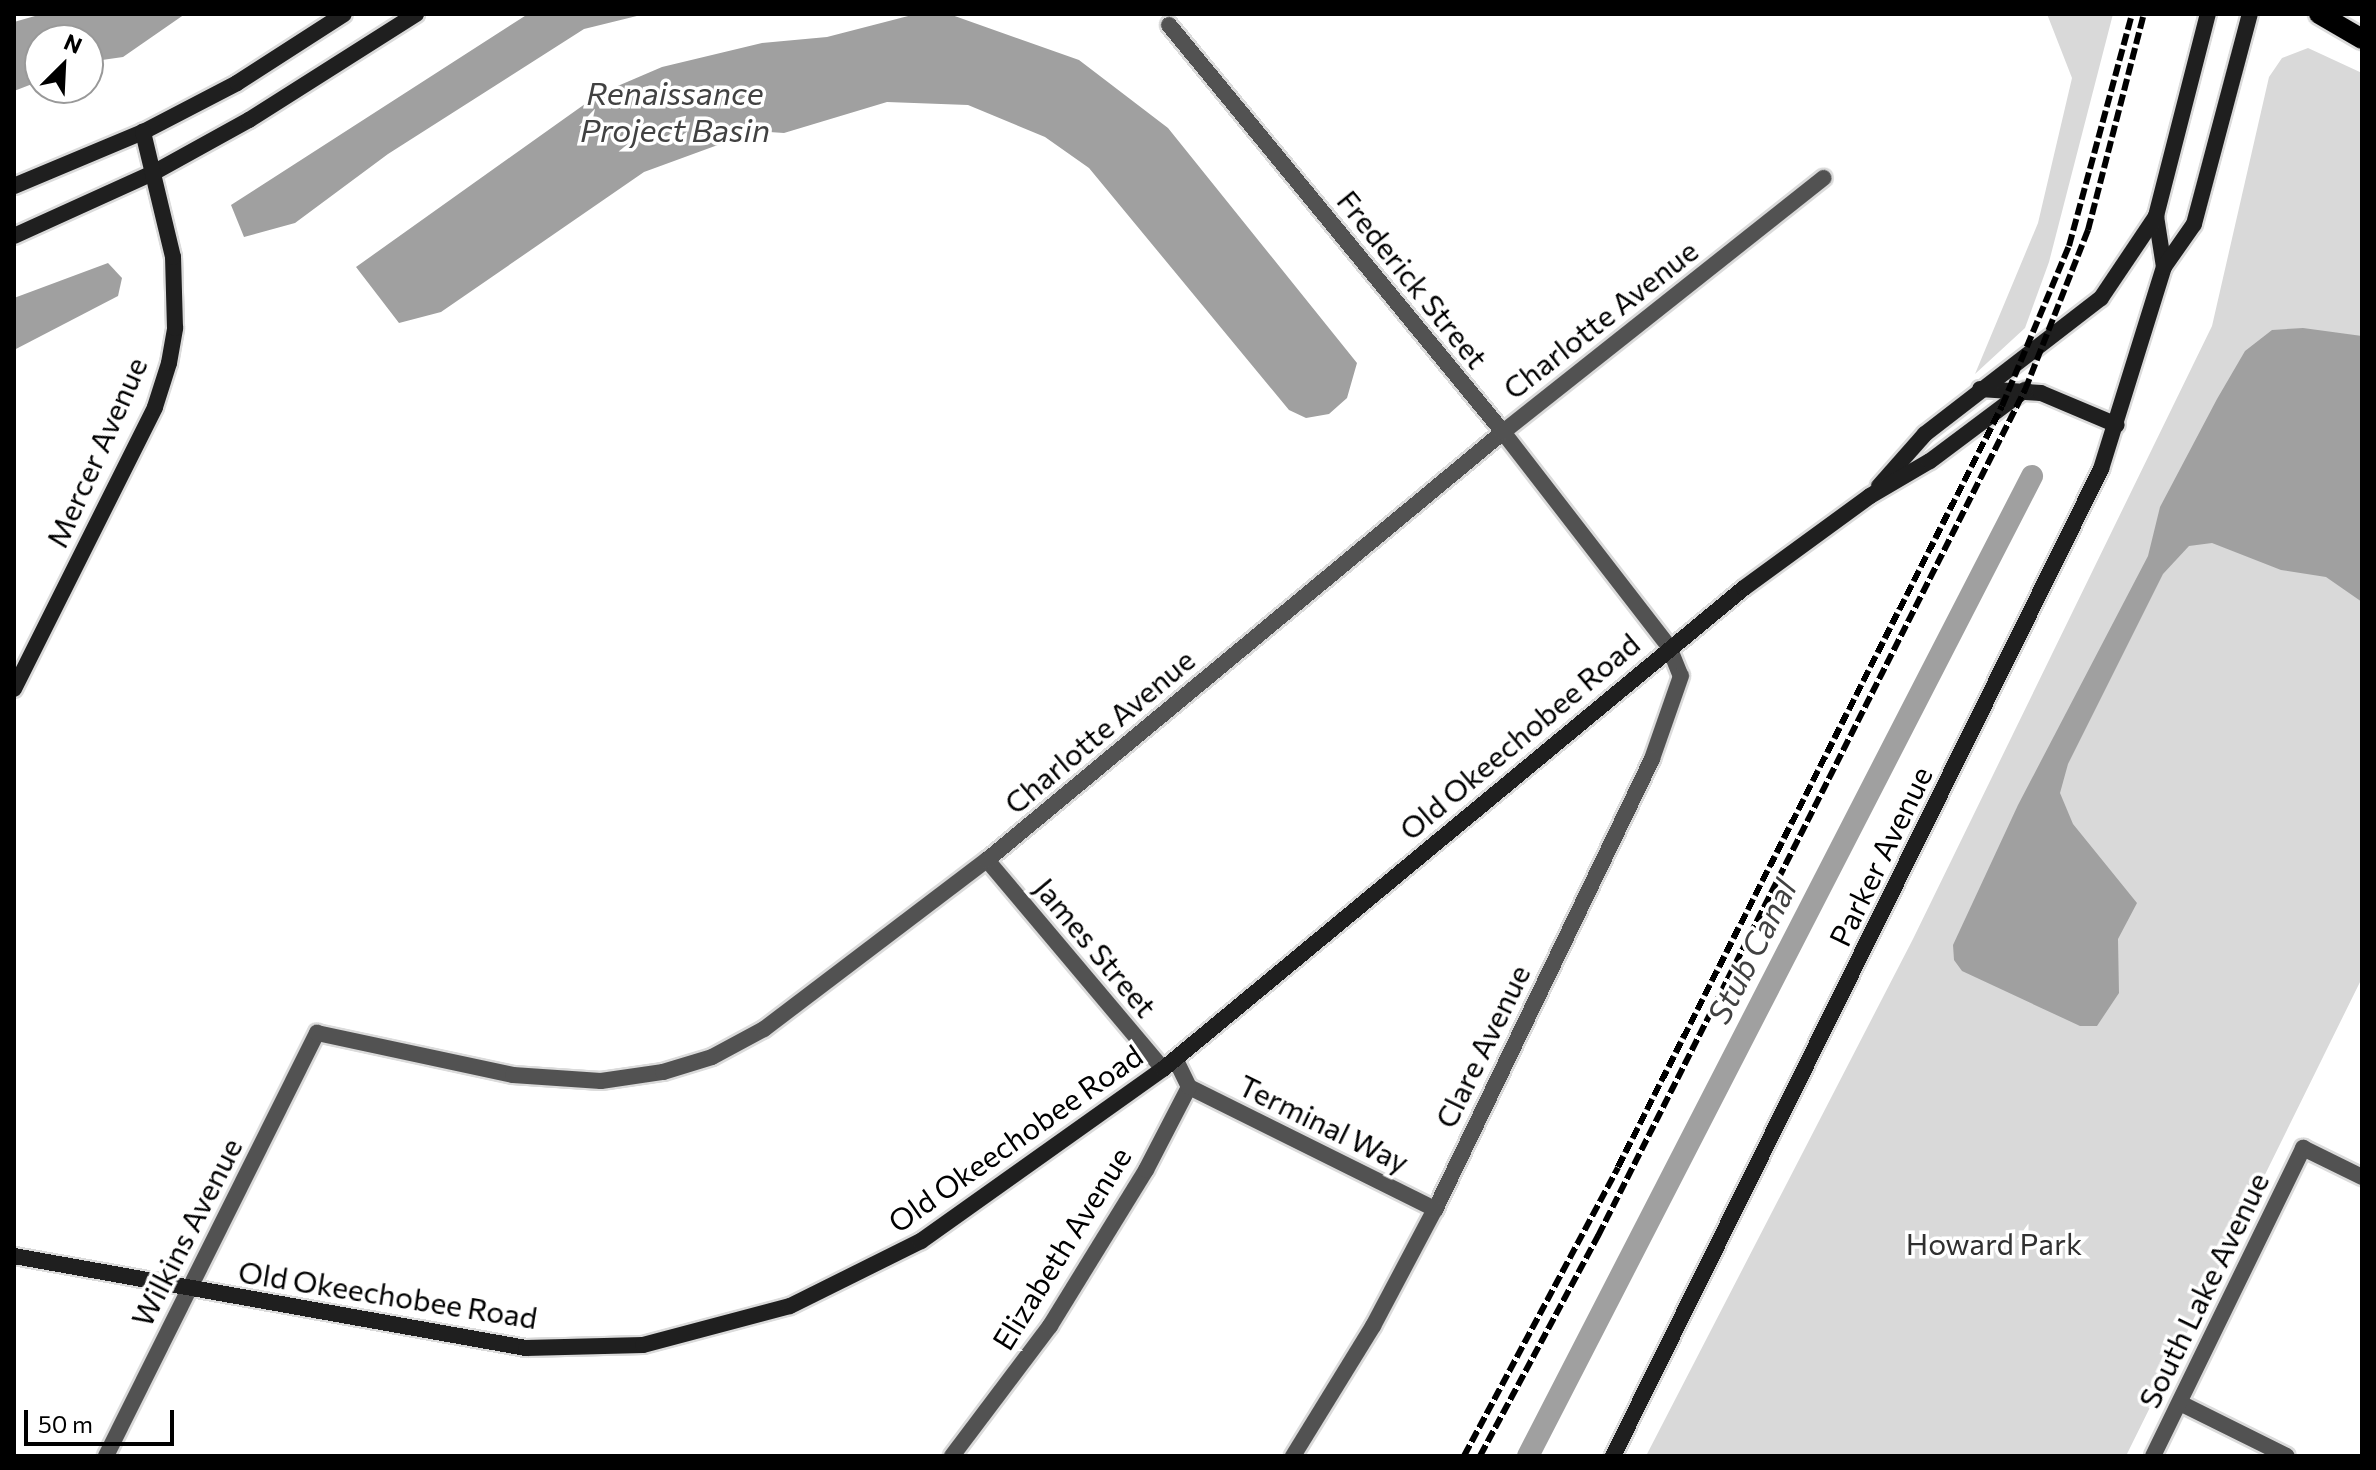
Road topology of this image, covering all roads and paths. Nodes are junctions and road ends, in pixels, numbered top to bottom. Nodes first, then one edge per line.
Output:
1 (344, 14) edge
2 (416, 14) edge
3 (2208, 14) edge
4 (2250, 14) edge
5 (2319, 14) edge
6 (1169, 25) dead end
7 (2362, 39) edge
8 (143, 132) junction
9 (153, 173) junction
10 (1823, 178) dead end
11 (14, 186) edge
12 (2156, 216) junction
13 (14, 236) edge
14 (2164, 267) junction
15 (1980, 389) junction
16 (2025, 390) junction
17 (2117, 425) junction
18 (1503, 432) junction
19 (1870, 496) junction
20 (1669, 647) junction
21 (14, 689) edge
22 (987, 860) junction
23 (317, 1033) joint
24 (1170, 1065) junction
25 (1189, 1087) junction
26 (2362, 1177) edge
27 (1435, 1209) junction
28 (14, 1256) edge
29 (189, 1289) junction
30 (2180, 1403) junction
31 (106, 1456) edge
32 (952, 1456) edge
33 (1293, 1456) edge
34 (1613, 1456) edge
35 (2153, 1456) edge
36 (2287, 1456) edge

1 - 8 street
2 - 9 street
3 - 12 street, Parker Avenue
4 - 14 street, Parker Avenue
5 - 7 main road
6 - 18 street, Frederick Street
8 - 9 street, Mercer Avenue
8 - 11 street
9 - 13 street
9 - 21 street, Mercer Avenue
10 - 18 street, Charlotte Avenue
12 - 14 street, Parker Avenue
12 - 15 street, Old Okeechobee Road
14 - 17 street, Parker Avenue
15 - 16 street
15 - 19 street, Old Okeechobee Road
16 - 17 street
16 - 19 street, Old Okeechobee Road
17 - 34 street, Parker Avenue
18 - 20 street, Frederick Street
18 - 22 street, Charlotte Avenue
19 - 20 street, Old Okeechobee Road
20 - 24 street, Old Okeechobee Road
20 - 27 street, Clare Avenue
22 - 23 street, Charlotte Avenue
22 - 24 street, James Street
23 - 29 street, Wilkins Avenue
24 - 25 street
24 - 29 street, Old Okeechobee Road
25 - 27 street, Terminal Way
25 - 32 street, Elizabeth Avenue
26 - 30 street, South Lake Avenue
27 - 33 street, Clare Avenue
28 - 29 street, Old Okeechobee Road
29 - 31 street, Wilkins Avenue
30 - 35 street, South Lake Avenue
30 - 36 street

